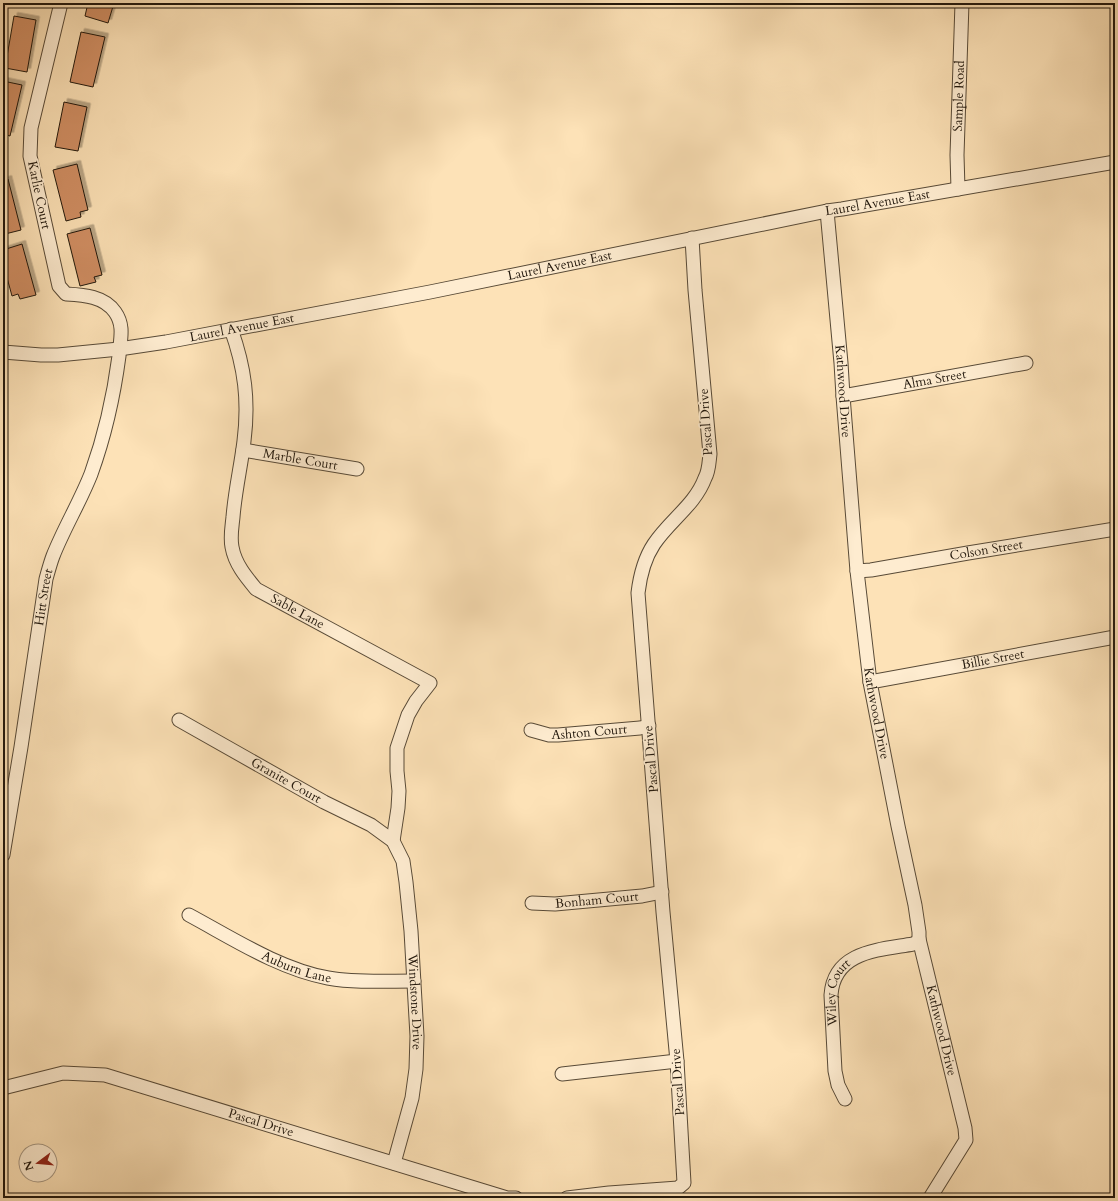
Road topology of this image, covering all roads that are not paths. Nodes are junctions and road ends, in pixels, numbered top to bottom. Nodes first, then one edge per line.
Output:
1 (61, 3) edge
2 (962, 3) edge
3 (1115, 162) edge
4 (958, 189) junction
5 (827, 211) junction
6 (692, 238) junction
7 (232, 330) junction
8 (119, 350) junction
9 (3, 352) edge
10 (1026, 363) dead end
11 (843, 396) junction
12 (243, 450) junction
13 (357, 469) dead end
14 (1115, 529) edge
15 (857, 571) junction
16 (1115, 637) edge
17 (870, 682) junction
18 (179, 720) dead end
19 (648, 726) junction
20 (531, 730) dead end
21 (393, 841) junction
22 (3, 855) edge
23 (662, 892) junction
24 (532, 903) dead end
25 (189, 915) dead end
26 (919, 939) junction
27 (414, 981) junction
28 (676, 1061) junction
29 (562, 1074) dead end
30 (3, 1088) edge
31 (845, 1099) dead end
32 (394, 1163) junction
33 (516, 1198) edge
34 (567, 1198) edge
35 (930, 1198) edge

1 - 8 street, Karlie Court
2 - 4 street, Sample Road
3 - 4 street, Laurel Avenue East
4 - 5 street, Laurel Avenue East
5 - 6 street, Laurel Avenue East
5 - 11 street, Kathwood Drive
6 - 7 street, Laurel Avenue East
6 - 19 street, Pascal Drive
7 - 8 street, Laurel Avenue East
7 - 12 street, Sable Lane
8 - 9 street, Laurel Avenue East
8 - 22 street, Hitt Street
10 - 11 street, Alma Street
11 - 15 street, Kathwood Drive
12 - 13 street, Marble Court
12 - 21 street, Sable Lane
14 - 15 street, Colson Street
15 - 17 street, Kathwood Drive
16 - 17 street, Billie Street
17 - 26 street, Kathwood Drive
18 - 21 street, Granite Court
19 - 20 street, Ashton Court
19 - 23 street, Pascal Drive
21 - 27 street, Windstone Drive
23 - 24 street, Bonham Court
23 - 28 street, Pascal Drive
25 - 27 street, Auburn Lane
26 - 31 street, Wiley Court
26 - 35 street, Kathwood Drive
27 - 32 street, Windstone Drive
28 - 29 street
28 - 34 street, Pascal Drive
30 - 32 street, Pascal Drive
32 - 33 street, Pascal Drive

